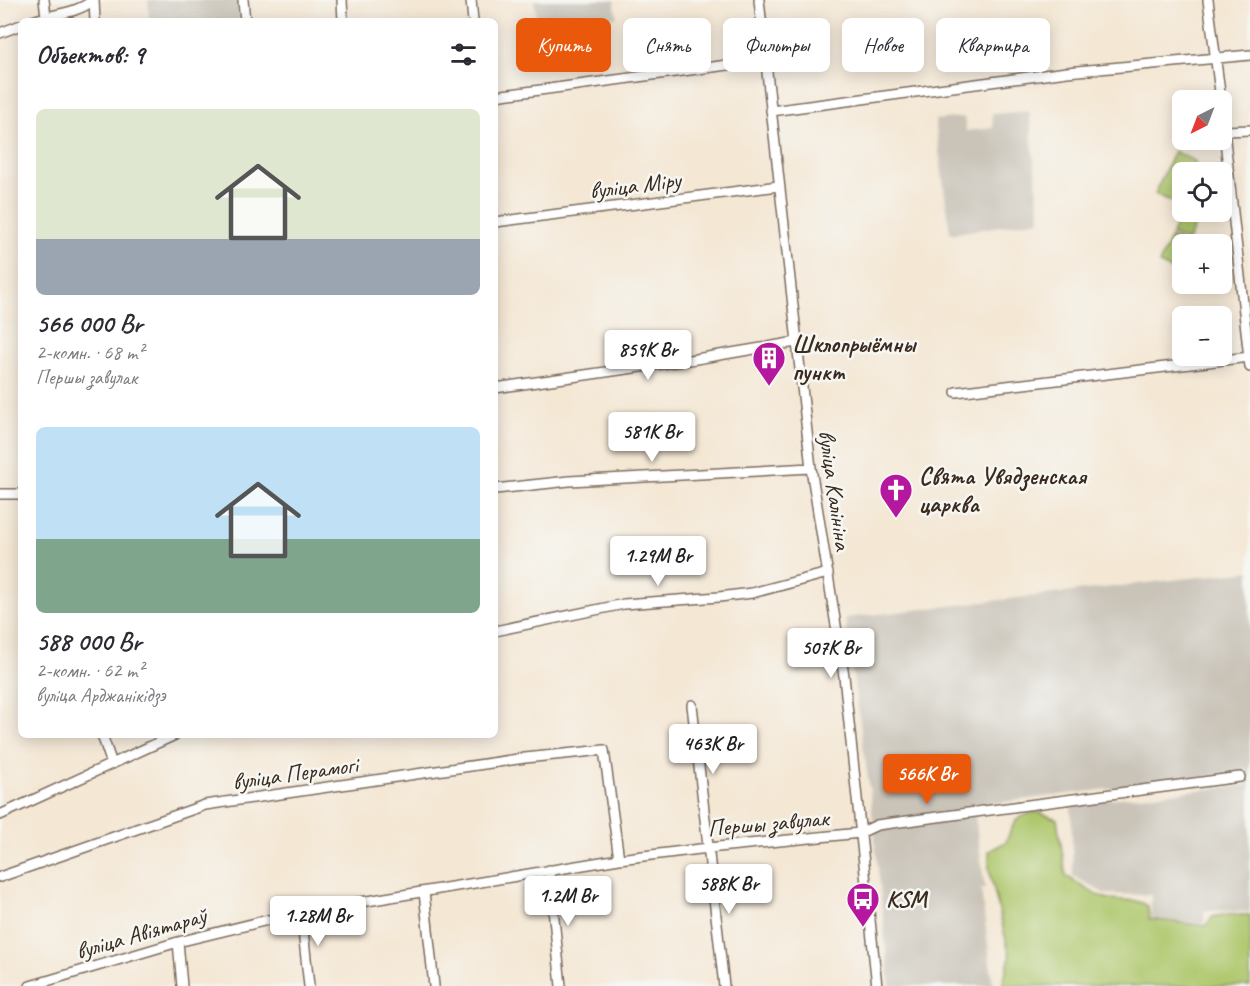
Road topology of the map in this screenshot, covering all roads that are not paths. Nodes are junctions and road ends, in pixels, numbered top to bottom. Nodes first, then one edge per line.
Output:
1 (44, 0) edge
2 (94, 0) edge
3 (243, 0) edge
4 (342, 0) edge
5 (471, 0) edge
6 (759, 0) edge
7 (1208, 0) edge
8 (46, 16) junction
9 (41, 18) edge
10 (95, 18) edge
11 (245, 18) edge
12 (343, 18) edge
13 (473, 18) edge
14 (761, 18) edge
15 (18, 26) edge
16 (0, 33) edge
17 (1250, 55) edge
18 (1215, 59) junction
19 (723, 66) edge
20 (766, 72) edge
21 (1219, 90) edge
22 (498, 96) edge
23 (771, 111) junction
24 (1250, 130) edge
25 (1232, 131) edge
26 (1227, 150) edge
27 (779, 186) junction
28 (498, 222) edge
29 (796, 342) junction
30 (1249, 357) edge
31 (1250, 368) edge
32 (498, 388) edge
33 (956, 392) dead end
34 (811, 468) junction
35 (498, 489) edge
36 (0, 494) edge
37 (18, 494) edge
38 (828, 573) junction
39 (498, 630) edge
40 (692, 705) dead end
41 (103, 738) edge
42 (168, 738) edge
43 (112, 764) junction
44 (1240, 777) dead end
45 (0, 815) edge
46 (860, 833) junction
47 (708, 848) junction
48 (619, 859) junction
49 (549, 870) junction
50 (0, 877) edge
51 (424, 892) junction
52 (301, 912) junction
53 (178, 942) junction
54 (56, 982) edge
55 (30, 986) edge
56 (182, 986) edge
57 (309, 986) edge
58 (434, 986) edge
59 (561, 986) edge
60 (724, 986) edge
61 (877, 986) edge

1 - 8 street
2 - 8 street
2 - 10 street
3 - 11 street
4 - 12 street
5 - 13 street
6 - 14 street, вуліца Калініна
7 - 18 street
8 - 9 street
15 - 16 street
17 - 18 street
18 - 21 street
18 - 23 street
19 - 22 street
20 - 23 street, вуліца Калініна
23 - 27 street, вуліца Калініна
24 - 25 street
26 - 30 street
27 - 28 street, вуліца Міру
27 - 29 street, вуліца Калініна
29 - 32 street
29 - 34 street, вуліца Калініна
30 - 31 street
30 - 33 street
34 - 35 street
34 - 38 street, вуліца Калініна
36 - 37 street
38 - 39 street
38 - 46 street, вуліца Калініна
40 - 47 street
41 - 43 street
42 - 43 street
43 - 45 street
44 - 46 street, Першы завулак
46 - 47 street, Першы завулак
46 - 61 street, вуліца Калініна
47 - 48 street, Першы завулак
47 - 60 street
48 - 49 street, вуліца Авіятараў
48 - 50 street, вуліца Перамогі
49 - 51 street, вуліца Авіятараў
49 - 59 street
51 - 52 street, вуліца Авіятараў
51 - 58 street
52 - 53 street, вуліца Авіятараў
52 - 57 street
53 - 54 street, вуліца Авіятараў
53 - 56 street
54 - 55 street, вуліца Авіятараў

